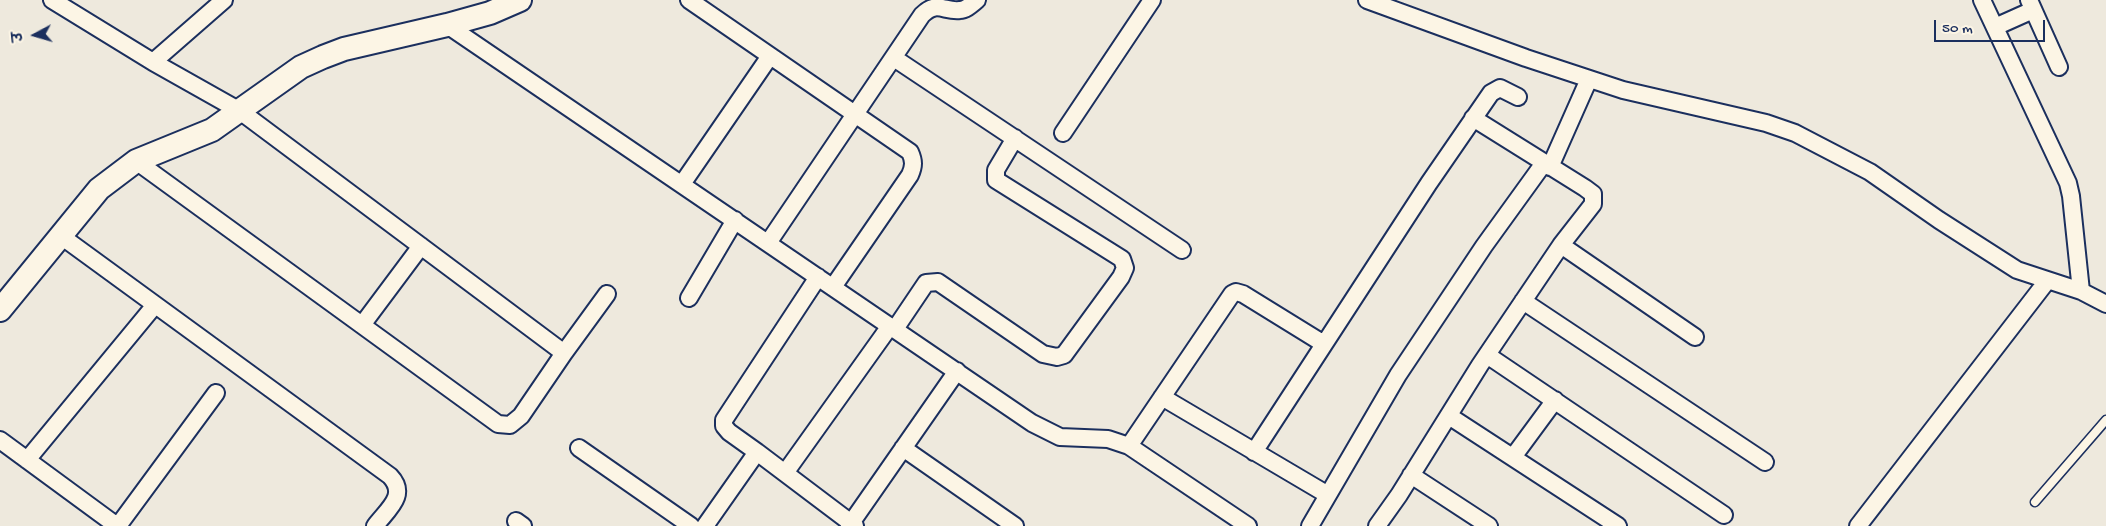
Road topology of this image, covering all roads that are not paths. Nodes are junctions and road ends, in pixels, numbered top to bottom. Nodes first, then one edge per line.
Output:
1 (52, 0) edge
2 (224, 0) edge
3 (520, 0) edge
4 (689, 0) edge
5 (977, 0) edge
6 (1152, 0) edge
7 (1367, 0) edge
8 (1982, 0) edge
9 (2031, 5) edge
10 (484, 6) edge
11 (447, 25) junction
12 (1995, 27) junction
13 (770, 56) junction
14 (894, 58) junction
15 (153, 62) junction
16 (2059, 67) dead end
17 (1589, 79) junction
18 (1518, 97) dead end
19 (240, 111) junction
20 (856, 116) junction
21 (1474, 118) junction
22 (1063, 133) dead end
23 (1015, 138) junction
24 (136, 161) junction
25 (1547, 165) junction
26 (682, 184) junction
27 (735, 220) junction
28 (61, 236) junction
29 (768, 242) junction
30 (1560, 245) junction
31 (421, 246) junction
32 (1182, 250) dead end
33 (818, 277) junction
34 (2047, 281) junction
35 (833, 287) junction
36 (2081, 292) junction
37 (607, 294) dead end
38 (689, 298) dead end
39 (1524, 301) junction
40 (2106, 304) edge
41 (155, 305) junction
42 (0, 310) edge
43 (362, 326) junction
44 (893, 327) junction
45 (1695, 337) dead end
46 (1324, 344) junction
47 (564, 352) junction
48 (1487, 354) junction
49 (957, 371) junction
50 (216, 394) dead end
51 (1162, 397) junction
52 (1555, 400) junction
53 (1449, 416) junction
54 (2106, 420) edge
55 (0, 440) edge
56 (1129, 446) junction
57 (579, 448) dead end
58 (903, 448) junction
59 (757, 452) junction
60 (1254, 452) junction
61 (1513, 457) junction
62 (27, 460) junction
63 (1765, 462) dead end
64 (785, 473) junction
65 (1411, 475) junction
66 (1328, 495) junction
67 (2035, 502) dead end
68 (1724, 515) dead end
69 (852, 525) edge
70 (1011, 525) edge
71 (117, 526) edge
72 (375, 526) edge
73 (691, 526) edge
74 (705, 526) edge
75 (1248, 526) edge
76 (1310, 526) edge
77 (1377, 526) edge
78 (1489, 526) edge
79 (1618, 526) edge
80 (1858, 526) edge

1 - 15 street
2 - 15 street
3 - 10 street
4 - 13 street
5 - 14 street
6 - 22 street
7 - 17 street
8 - 12 street
9 - 12 street
9 - 16 street
10 - 11 street
11 - 19 street
11 - 26 street
12 - 36 street
13 - 20 street
13 - 26 street
14 - 20 street
14 - 23 street
15 - 19 street
17 - 25 street
17 - 34 street
18 - 21 street
19 - 24 street
19 - 31 street
20 - 29 street
20 - 35 street
21 - 25 street
21 - 46 street
23 - 32 street
23 - 44 street
24 - 28 street
24 - 43 street
25 - 30 street
25 - 66 street
26 - 27 street
27 - 29 street
27 - 38 street
28 - 41 street
28 - 42 street
29 - 33 street
30 - 39 street
30 - 45 street
31 - 43 street
31 - 47 street
33 - 35 street
33 - 59 street
34 - 36 street
34 - 80 street
35 - 44 street
36 - 40 street
37 - 47 street
39 - 48 street
39 - 63 street
41 - 62 street
41 - 72 street
43 - 47 street
44 - 49 street
44 - 64 street
46 - 51 street
46 - 60 street
48 - 52 street
48 - 53 street
49 - 56 street
49 - 58 street
50 - 71 street
51 - 56 street
51 - 60 street
52 - 61 street
52 - 68 street
53 - 61 street
53 - 65 street
54 - 67 lane
55 - 62 street
56 - 75 street
57 - 73 street
58 - 69 street
58 - 70 street
59 - 64 street
59 - 74 street
60 - 66 street
61 - 79 street
62 - 71 street
64 - 69 street
65 - 77 street
65 - 78 street
66 - 76 street

